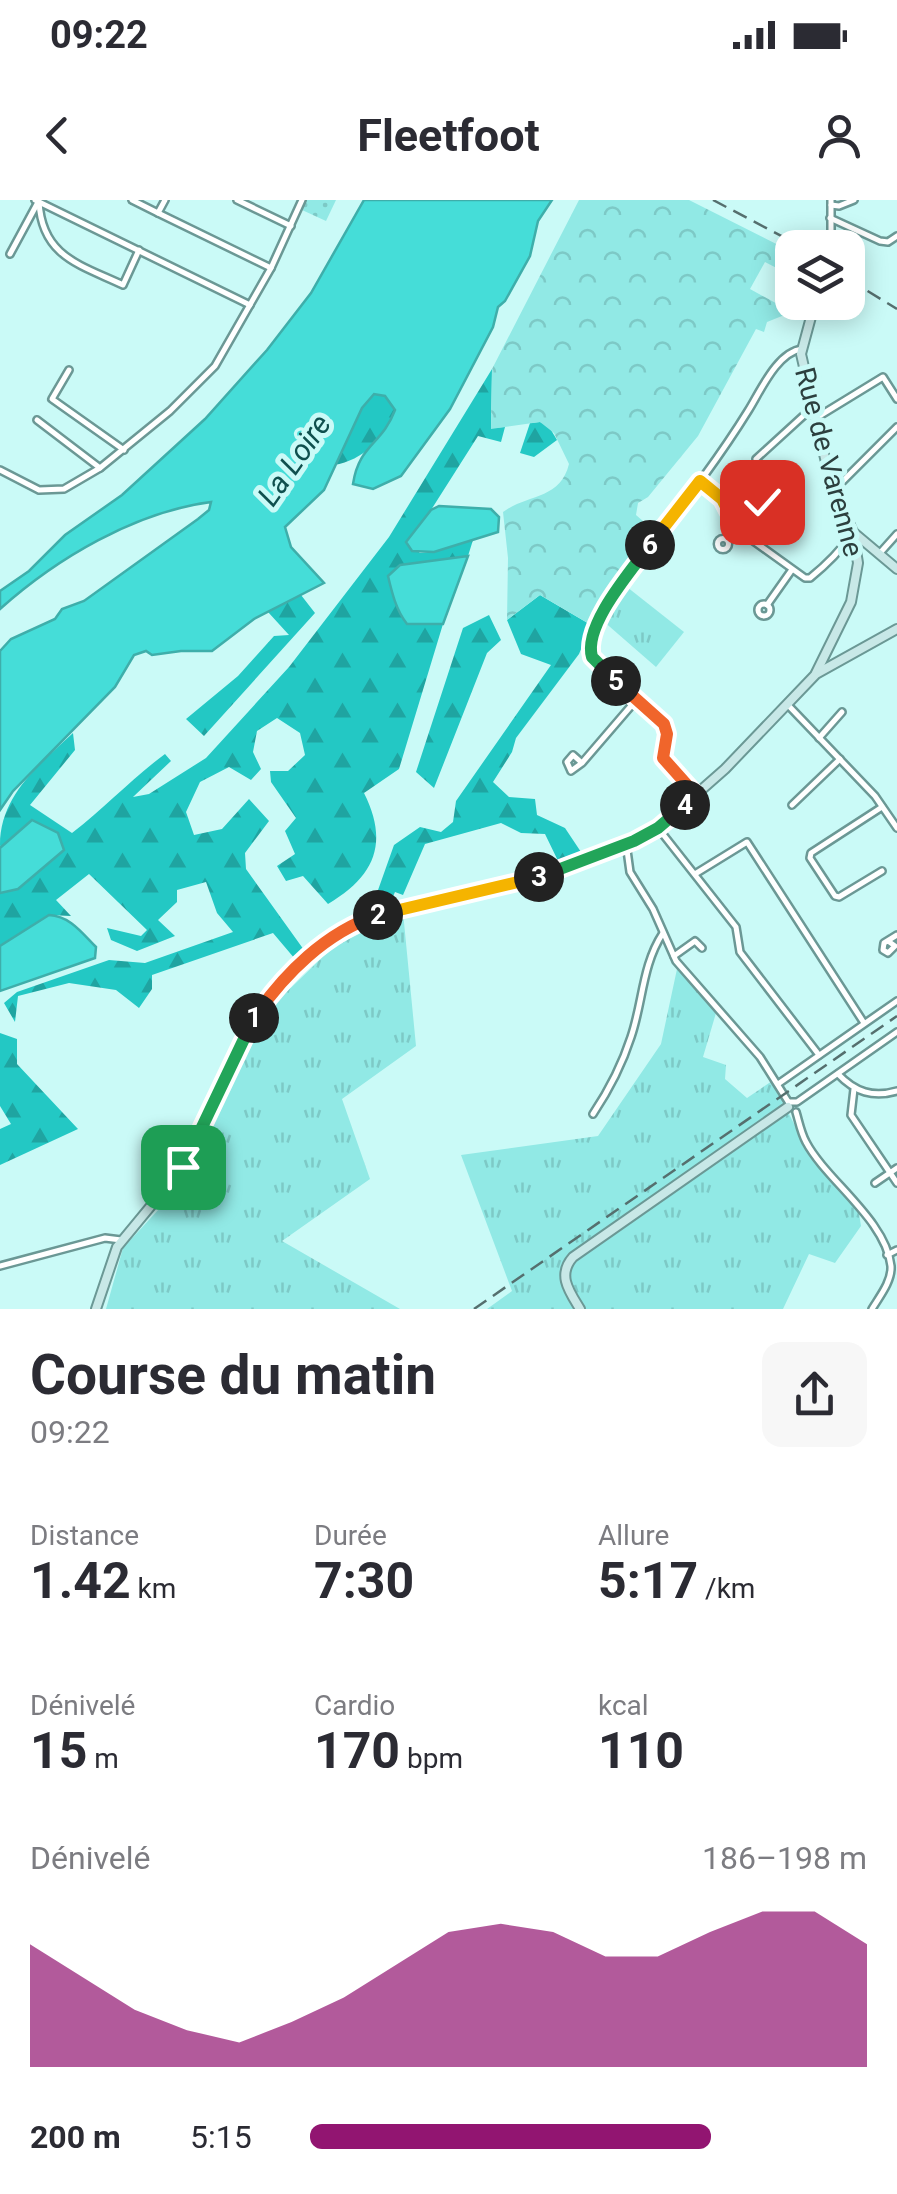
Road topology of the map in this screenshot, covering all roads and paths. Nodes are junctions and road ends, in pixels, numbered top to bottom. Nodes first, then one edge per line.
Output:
1 (132, 200) edge
2 (165, 200) edge
3 (237, 200) edge
4 (302, 200) edge
5 (854, 200) edge
6 (38, 201) edge
7 (831, 203) edge
8 (158, 213) junction
9 (830, 218) junction
10 (291, 226) junction
11 (830, 230) edge
12 (897, 236) edge
13 (139, 250) junction
14 (10, 254) dead end
15 (271, 268) junction
16 (250, 305) junction
17 (810, 320) edge
18 (802, 349) junction
19 (68, 370) dead end
20 (897, 399) edge
21 (813, 407) junction
22 (816, 418) junction
23 (37, 420) dead end
24 (897, 426) edge
25 (124, 450) junction
26 (756, 459) dead end
27 (100, 468) junction
28 (0, 470) edge
29 (700, 481) junction
30 (832, 488) junction
31 (753, 510) dead end
32 (737, 528) junction
33 (853, 532) junction
34 (897, 534) edge
35 (726, 540) dead end
36 (880, 553) junction
37 (897, 569) edge
38 (792, 570) junction
39 (767, 605) dead end
40 (895, 634) edge
41 (816, 674) junction
42 (638, 699) junction
43 (787, 704) junction
44 (842, 712) dead end
45 (819, 738) junction
46 (840, 759) junction
47 (582, 762) dead end
48 (696, 795) junction
49 (792, 805) dead end
50 (882, 806) junction
51 (658, 828) junction
52 (897, 828) edge
53 (626, 843) junction
54 (882, 870) dead end
55 (695, 874) junction
56 (663, 933) junction
57 (897, 934) edge
58 (888, 940) dead end
59 (702, 948) dead end
60 (674, 956) junction
61 (897, 1001) edge
62 (864, 1023) junction
63 (897, 1032) edge
64 (819, 1055) junction
65 (838, 1074) junction
66 (778, 1084) junction
67 (854, 1089) junction
68 (897, 1091) edge
69 (791, 1107) junction
70 (593, 1114) dead end
71 (897, 1168) edge
72 (890, 1173) junction
73 (875, 1183) dead end
74 (897, 1183) edge
75 (121, 1240) junction
76 (897, 1250) edge
77 (888, 1256) junction
78 (0, 1266) edge
79 (96, 1309) edge
80 (580, 1309) edge
81 (872, 1309) edge

1 - 8 street
2 - 8 street
3 - 10 street
4 - 10 street
5 - 7 street
6 - 13 street
6 - 13 street
6 - 14 street
7 - 9 street
8 - 15 street
9 - 11 street
9 - 12 street
10 - 15 street
13 - 16 street
15 - 16 street
16 - 25 street
17 - 18 street, Rue de Varenne
18 - 21 street, Rue de Varenne
18 - 29 street
19 - 25 street
20 - 22 street
21 - 22 street, Rue de Varenne
21 - 26 street
22 - 30 street, Rue de Varenne
23 - 27 street
24 - 30 street
25 - 27 street
27 - 28 street
29 - 32 street
29 - 42 street
30 - 33 street, Rue de Varenne
31 - 32 street
32 - 35 street
32 - 38 street
33 - 36 street
33 - 38 street
33 - 41 street, Rue de Varenne
34 - 36 street
36 - 37 street
38 - 39 street
40 - 41 street
41 - 43 street
42 - 47 street
42 - 48 street
43 - 45 street
43 - 48 street
44 - 45 street
45 - 46 street
46 - 49 street
46 - 50 street
48 - 51 street
50 - 52 street
50 - 54 street
51 - 53 street
51 - 55 street
53 - 56 street
53 - 75 street
55 - 62 street
55 - 64 street
56 - 60 street
56 - 70 street
57 - 58 street
59 - 60 street
60 - 66 street
61 - 62 street
62 - 64 street
63 - 65 street
64 - 66 street
65 - 67 street
65 - 69 street
66 - 69 street
67 - 68 street
67 - 72 street
69 - 77 street
69 - 80 street
71 - 72 street
72 - 73 street
72 - 74 street
75 - 78 street
75 - 79 street
76 - 77 street
77 - 81 street

